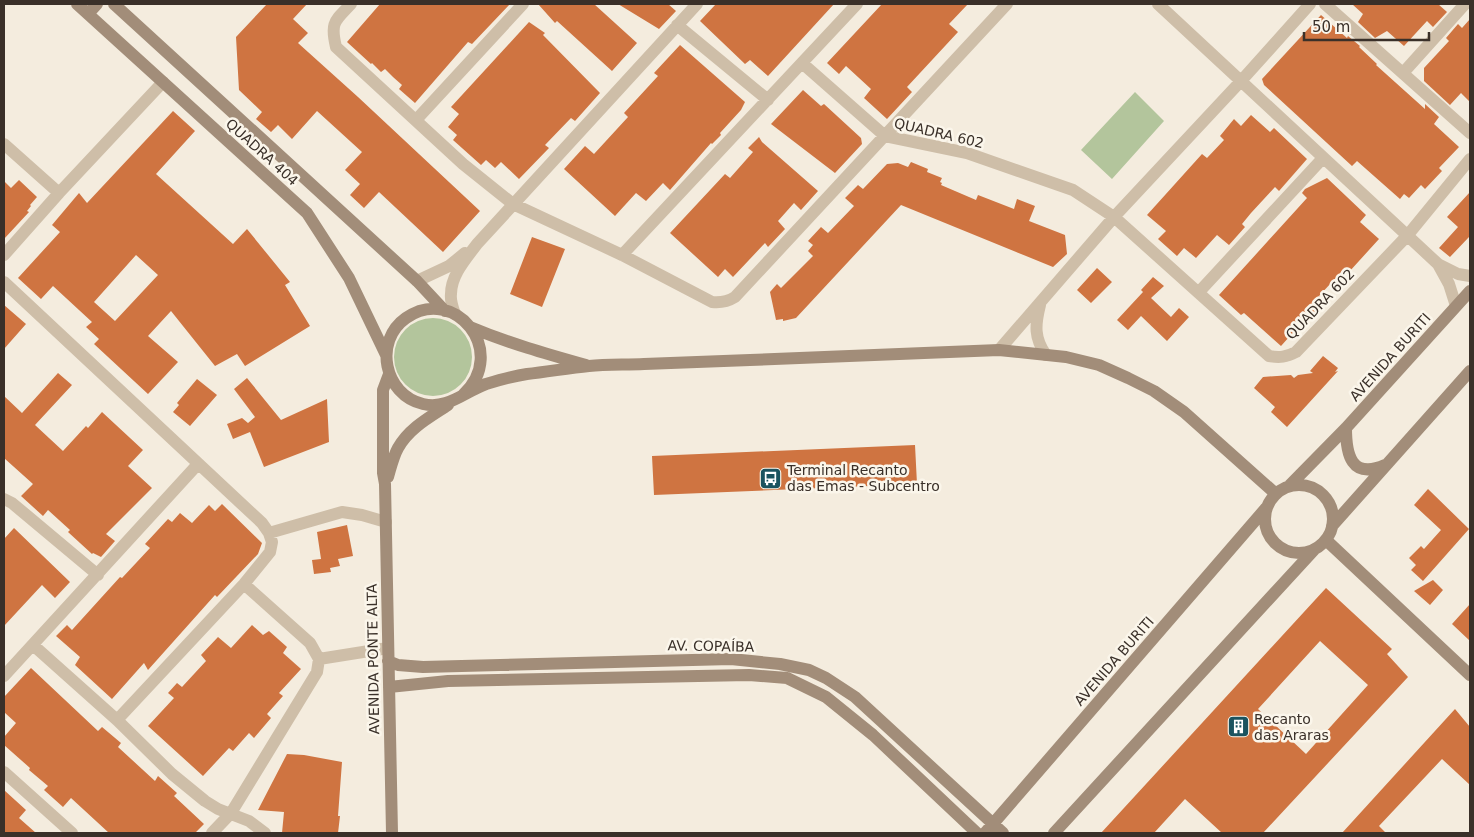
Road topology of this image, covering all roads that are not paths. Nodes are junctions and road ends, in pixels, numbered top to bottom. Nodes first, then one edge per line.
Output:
1 (77, 4) edge
2 (96, 4) edge
3 (114, 4) edge
4 (351, 4) edge
5 (523, 4) edge
6 (697, 4) edge
7 (857, 4) edge
8 (1007, 4) edge
9 (1158, 4) edge
10 (1310, 4) edge
11 (1325, 4) edge
12 (1465, 4) edge
13 (88, 14) junction
14 (678, 25) junction
15 (802, 64) junction
16 (1403, 73) junction
17 (1241, 81) junction
18 (163, 82) junction
19 (768, 100) junction
20 (416, 120) junction
21 (1470, 133) edge
22 (885, 136) junction
23 (4, 144) edge
24 (1323, 158) junction
25 (1470, 159) edge
26 (59, 193) junction
27 (513, 204) junction
28 (1114, 217) junction
29 (1407, 236) junction
30 (477, 244) junction
31 (4, 255) edge
32 (622, 255) junction
33 (1438, 264) junction
34 (1470, 276) edge
35 (416, 281) junction
36 (4, 282) edge
37 (1470, 291) edge
38 (1199, 292) junction
39 (1041, 303) junction
40 (1456, 306) junction
41 (450, 313) junction
42 (470, 327) junction
43 (999, 350) junction
44 (386, 354) junction
45 (1046, 355) junction
46 (591, 366) junction
47 (1470, 371) edge
48 (389, 374) junction
49 (458, 398) junction
50 (1346, 428) junction
51 (198, 464) junction
52 (1386, 464) junction
53 (385, 484) junction
54 (1290, 485) junction
55 (1276, 494) junction
56 (6, 504) edge
57 (1266, 508) junction
58 (386, 522) junction
59 (1332, 526) junction
60 (269, 533) junction
61 (1326, 540) junction
62 (1314, 550) junction
63 (98, 575) junction
64 (244, 584) junction
65 (33, 645) junction
66 (388, 655) junction
67 (319, 659) junction
68 (1470, 674) edge
69 (4, 676) edge
70 (389, 687) junction
71 (117, 720) junction
72 (4, 772) edge
73 (231, 813) junction
74 (989, 829) edge
75 (72, 833) edge
76 (212, 833) edge
77 (265, 833) edge
78 (392, 833) edge
79 (978, 833) edge
80 (1003, 833) edge
81 (1054, 833) edge

1 - 13 main road, QUADRA 404
2 - 13 main road
3 - 35 main road
4 - 20 street, QUADRA 602
5 - 20 street
6 - 14 street
7 - 15 street
8 - 22 street
9 - 17 street
10 - 17 street
11 - 16 street
12 - 16 street
13 - 18 main road, QUADRA 404
14 - 19 street
14 - 27 street
15 - 19 street
15 - 22 street
16 - 21 street
17 - 24 street
17 - 28 street
18 - 26 street
18 - 44 main road, QUADRA 404
19 - 32 street
20 - 27 street, QUADRA 602
22 - 28 street, QUADRA 602
22 - 32 street, QUADRA 602
23 - 26 street
24 - 29 street
24 - 38 street
25 - 29 street, QUADRA 602
26 - 31 street
27 - 30 street
27 - 32 street, QUADRA 602
28 - 38 street, QUADRA 602
28 - 39 street
29 - 33 street
29 - 38 street, QUADRA 602
30 - 35 street
30 - 41 street
33 - 34 street
33 - 40 street
35 - 41 main road
36 - 51 street
37 - 40 main road, AVENIDA BURITI
39 - 43 street
39 - 45 street
40 - 50 main road, AVENIDA BURITI
41 - 42 main road
41 - 44 main road
42 - 46 main road
42 - 49 main road
43 - 45 main road
43 - 46 main road
44 - 48 main road
45 - 55 main road
46 - 49 main road
47 - 52 main road
48 - 49 main road
48 - 53 main road, AVENIDA PONTE ALTA
49 - 53 main road, AVENIDA PONTE ALTA
50 - 52 main road
50 - 54 main road, AVENIDA BURITI
51 - 60 street
51 - 63 street
52 - 59 main road
53 - 58 main road, AVENIDA PONTE ALTA
54 - 55 main road
54 - 59 main road
55 - 57 main road
56 - 63 street
57 - 62 main road
57 - 74 main road, AVENIDA BURITI
58 - 60 street
58 - 66 main road, AVENIDA PONTE ALTA
59 - 61 main road
60 - 64 street
61 - 62 main road
61 - 68 main road
62 - 81 main road
63 - 65 street
64 - 67 street
64 - 71 street
65 - 69 street
65 - 71 street
66 - 67 street
66 - 70 main road, AVENIDA PONTE ALTA
66 - 74 main road, AV. COPAÍBA
67 - 73 street
70 - 78 main road, AVENIDA PONTE ALTA
70 - 79 main road, AV. COPAÍBA
71 - 73 street
72 - 75 street
73 - 76 street
73 - 77 street
74 - 80 main road, AV. COPAÍBA

